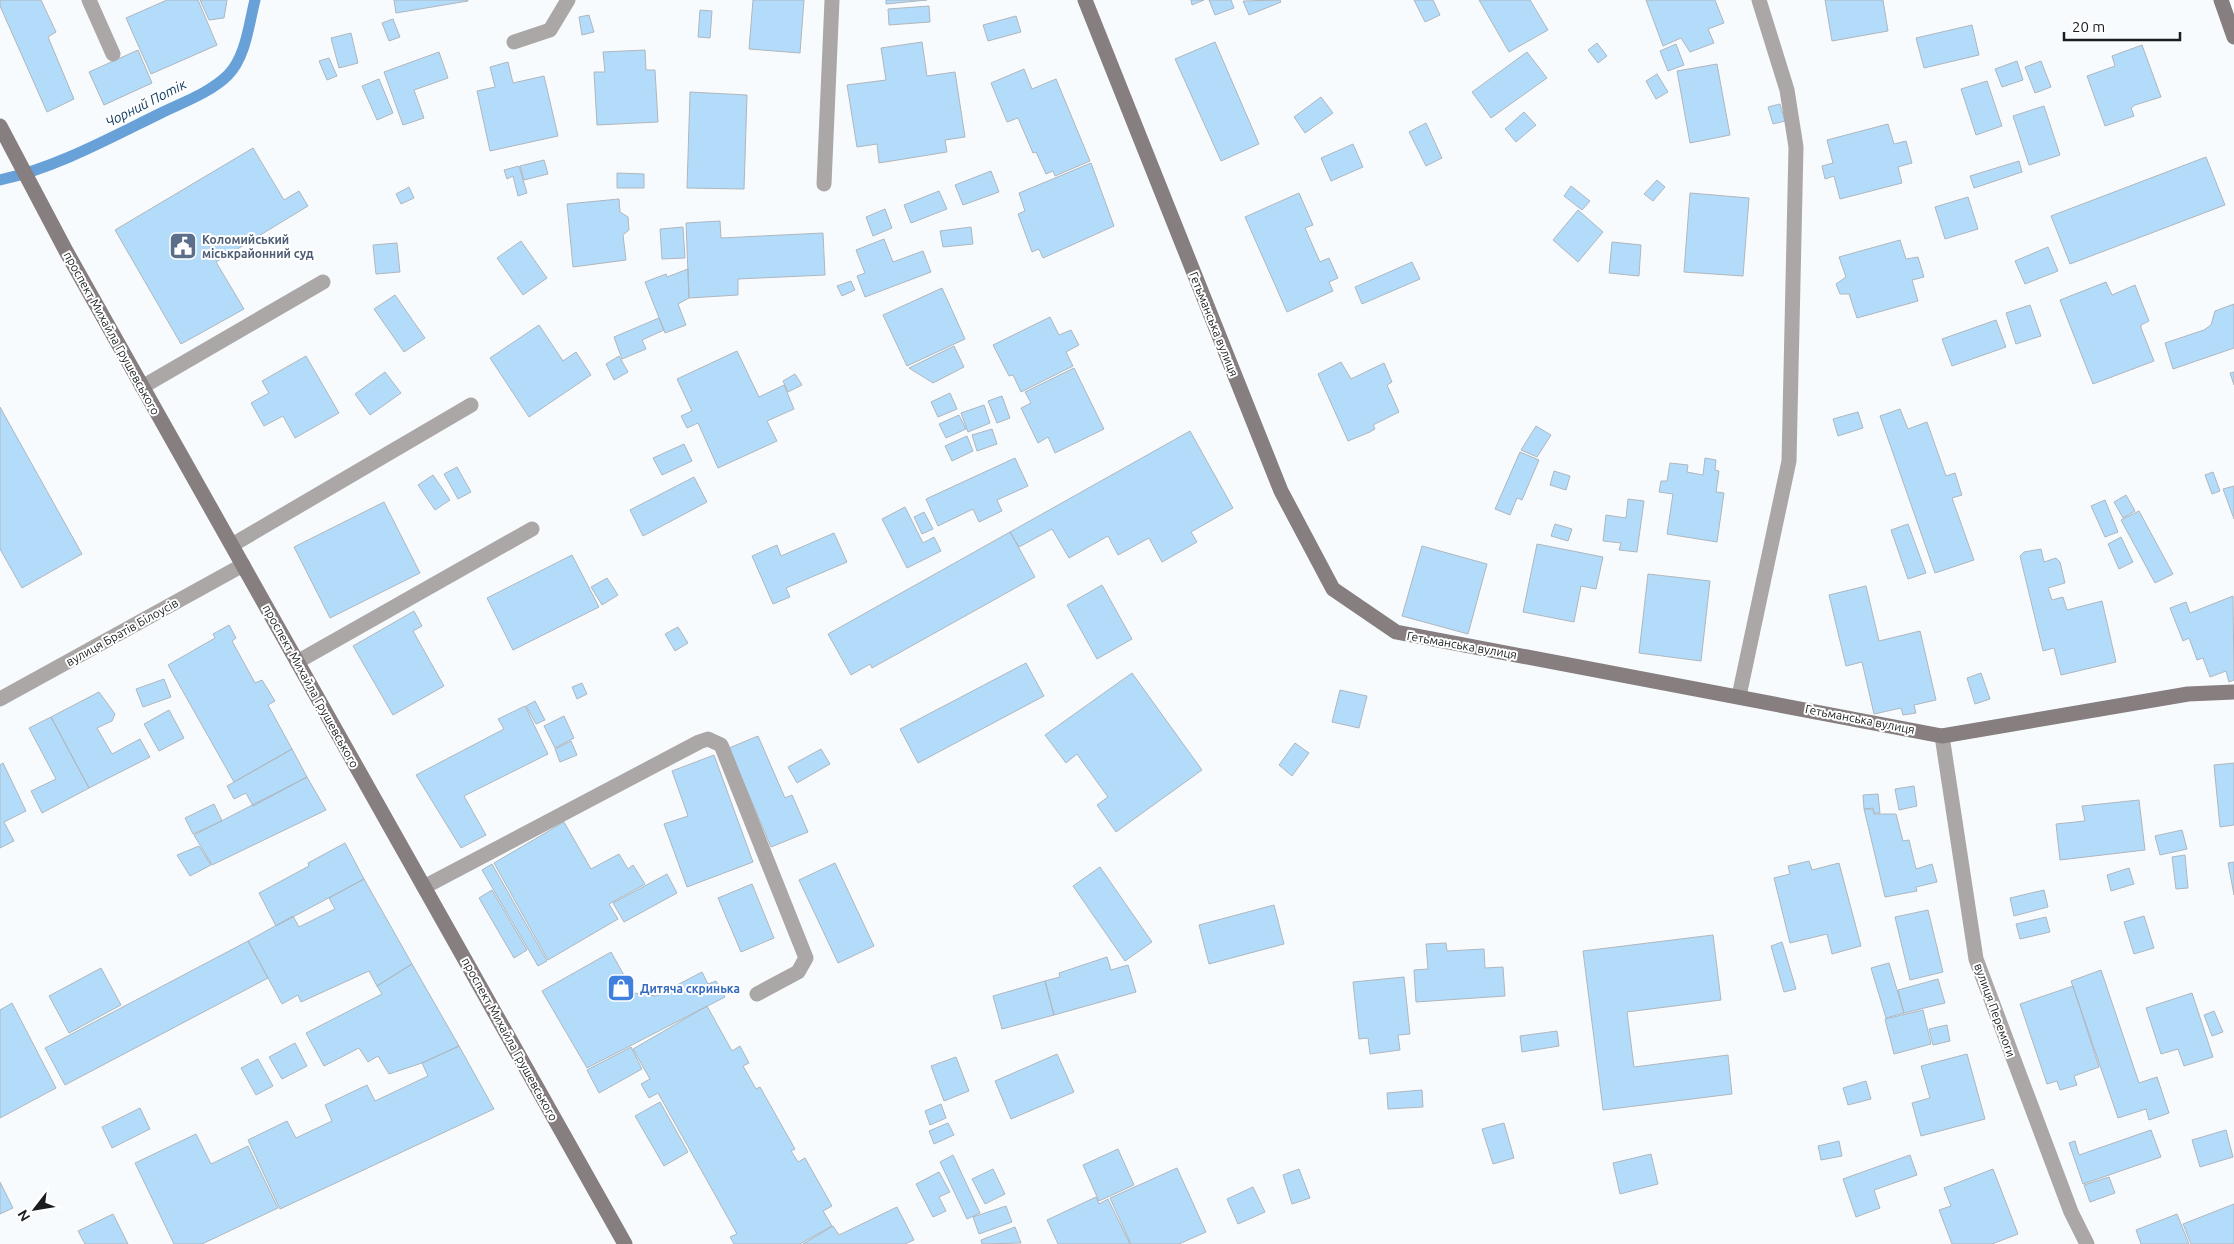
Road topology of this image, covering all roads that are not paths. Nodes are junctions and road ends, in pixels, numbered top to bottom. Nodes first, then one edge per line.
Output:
1 (89, 0) edge
2 (568, 0) edge
3 (832, 0) edge
4 (1084, 0) edge
5 (1760, 0) edge
6 (2221, 0) edge
7 (2234, 37) edge
8 (514, 42) dead end
9 (113, 54) dead end
10 (0, 126) edge
11 (824, 184) dead end
12 (323, 282) dead end
13 (142, 387) junction
14 (471, 405) dead end
15 (532, 529) dead end
16 (232, 545) junction
17 (243, 565) junction
18 (297, 662) junction
19 (2234, 692) edge
20 (1739, 696) junction
21 (0, 699) edge
22 (1942, 736) junction
23 (424, 887) junction
24 (757, 994) dead end
25 (625, 1244) edge
26 (2087, 1244) edge

1 - 9 street
2 - 8 street
3 - 11 street
4 - 20 street, Гетьманська вулиця
5 - 20 street
6 - 7 street
10 - 13 street, проспект Михайла Грушевського
12 - 13 street
13 - 16 street, проспект Михайла Грушевського
14 - 16 street
15 - 18 street
16 - 17 street, проспект Михайла Грушевського
17 - 18 street, проспект Михайла Грушевського
17 - 21 street, вулиця Братів Білоусів
18 - 23 street, проспект Михайла Грушевського
19 - 22 street, Гетьманська вулиця
20 - 22 street, Гетьманська вулиця
22 - 26 street, вулиця Перемоги
23 - 24 street
23 - 25 street, проспект Михайла Грушевського

